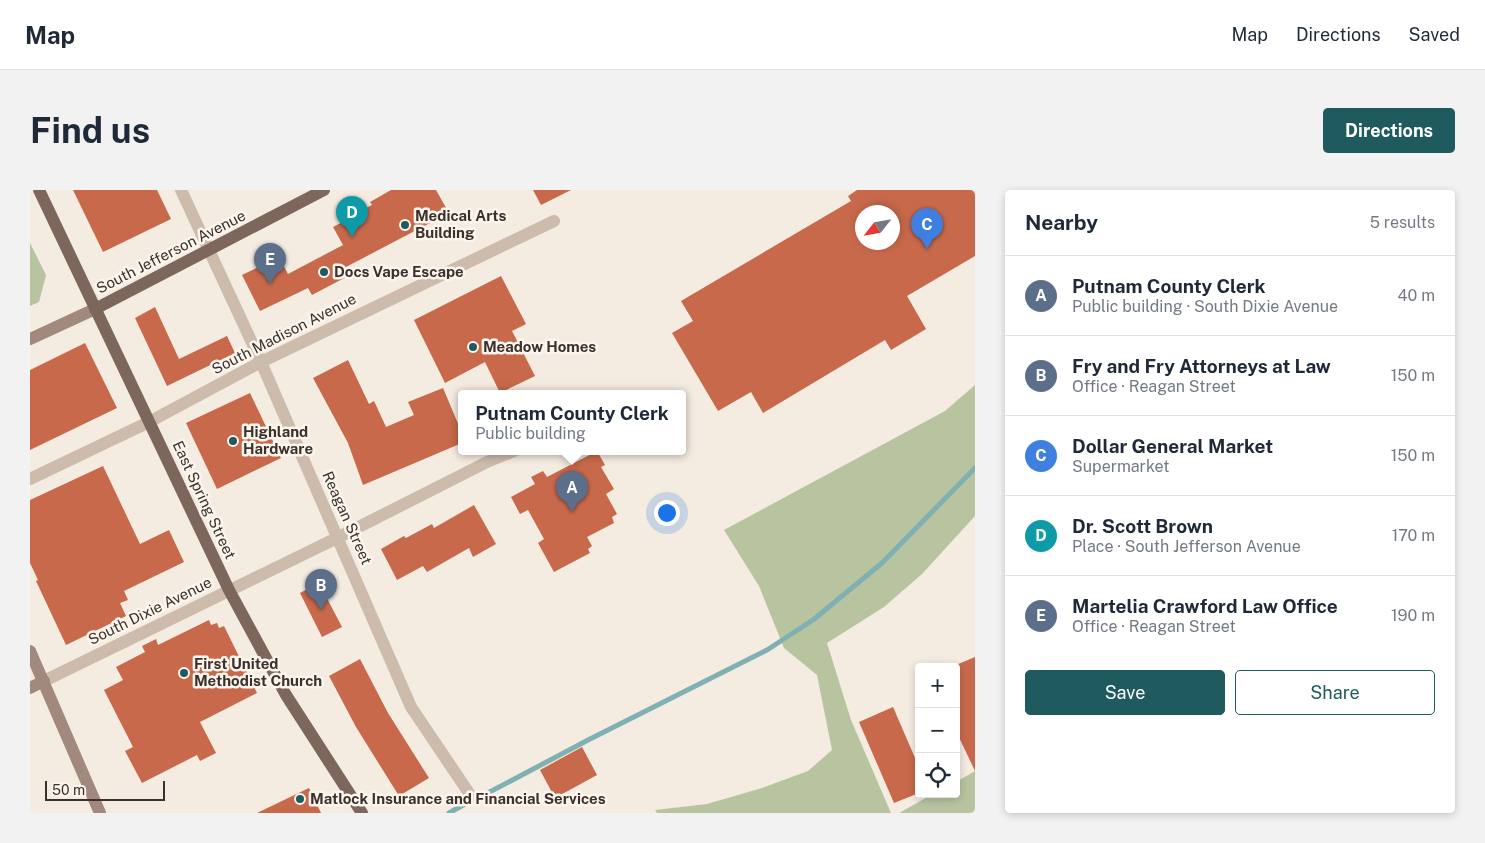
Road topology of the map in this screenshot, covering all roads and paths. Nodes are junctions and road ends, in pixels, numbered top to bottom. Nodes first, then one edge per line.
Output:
1 (38, 190) edge
2 (181, 190) edge
3 (324, 190) edge
4 (554, 221) dead end
5 (209, 251) junction
6 (96, 308) junction
7 (30, 340) edge
8 (262, 362) junction
9 (149, 422) junction
10 (504, 455) edge
11 (30, 479) edge
12 (337, 538) junction
13 (229, 590) junction
14 (30, 651) edge
15 (44, 682) junction
16 (30, 688) edge
17 (471, 796) dead end
18 (100, 813) edge
19 (362, 813) edge

1 - 6 main road, East Spring Street
2 - 5 street, Reagan Street
3 - 5 main road, South Jefferson Avenue
4 - 8 street, South Madison Avenue
5 - 6 main road, South Jefferson Avenue
5 - 8 street, Reagan Street
6 - 7 street, South Jefferson Avenue
6 - 9 main road, East Spring Street
8 - 9 street, South Madison Avenue
8 - 12 street, Reagan Street
9 - 11 street, South Madison Avenue
9 - 13 main road, East Spring Street
10 - 12 street, South Dixie Avenue
12 - 13 street, South Dixie Avenue
12 - 17 street, Reagan Street
13 - 15 street, South Dixie Avenue
13 - 19 main road, East Spring Street
14 - 15 street
15 - 16 street
15 - 18 street

